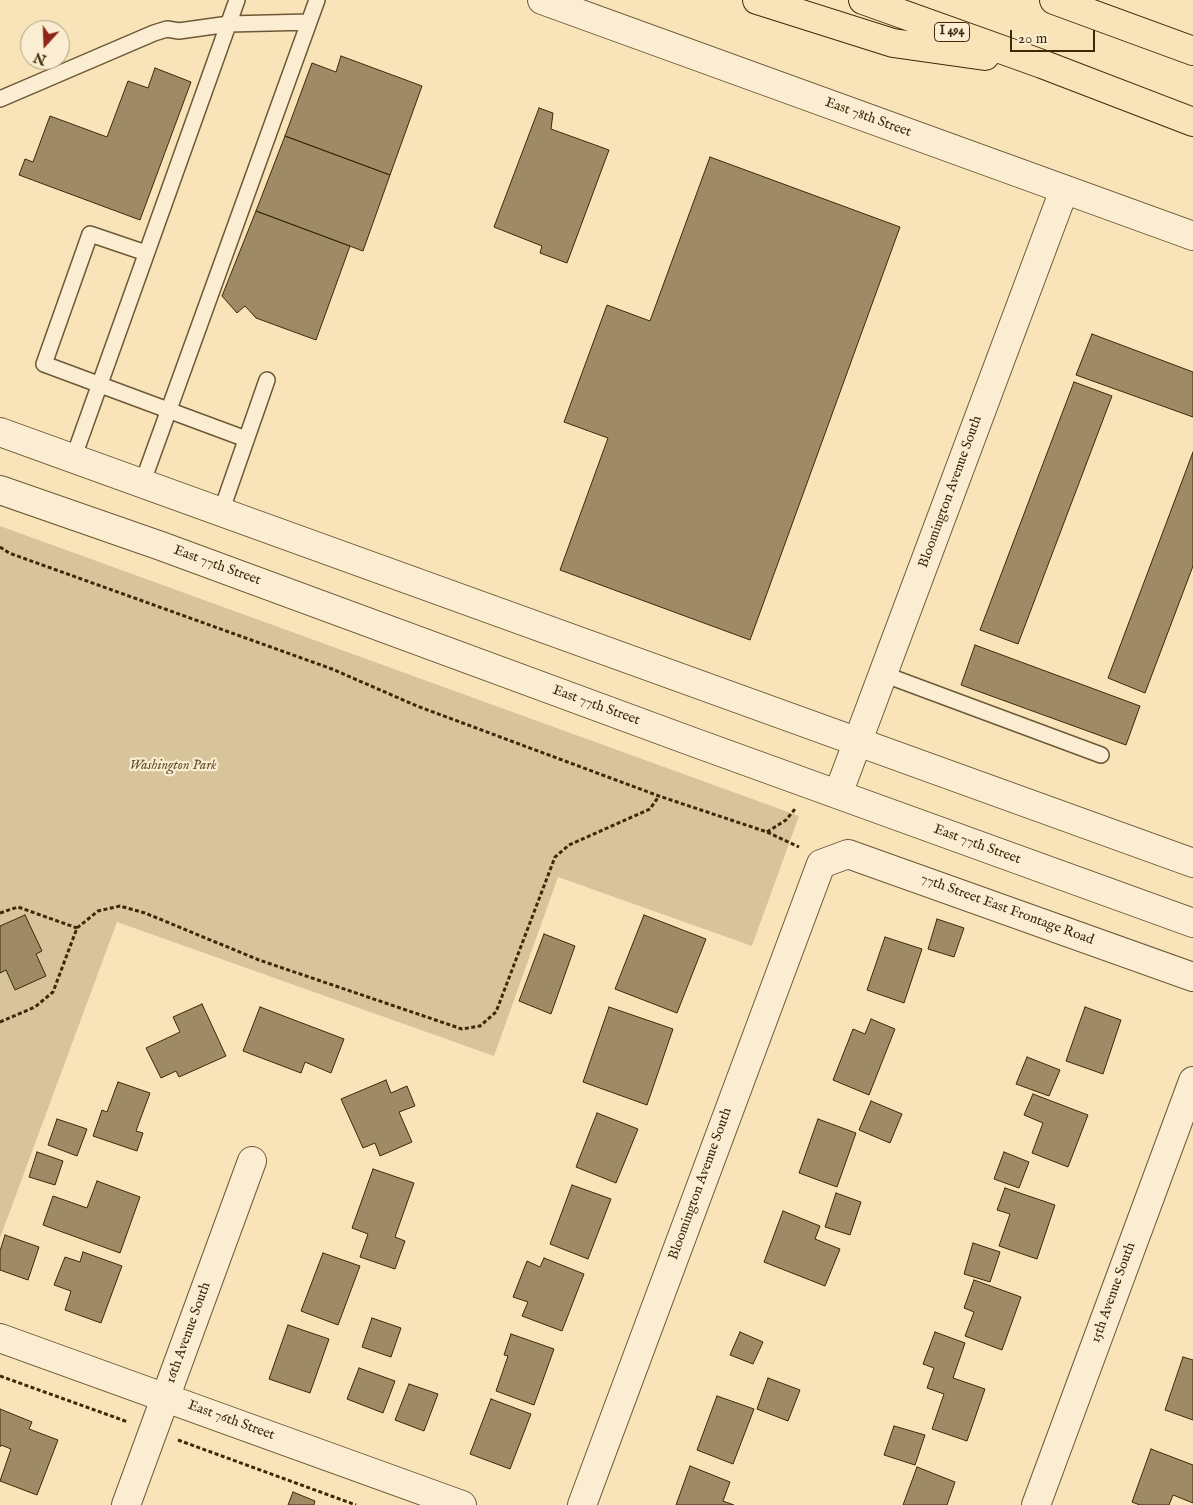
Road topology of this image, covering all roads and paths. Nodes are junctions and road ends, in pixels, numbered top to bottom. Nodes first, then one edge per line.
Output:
1 (237, 0) edge
2 (316, 0) edge
3 (542, 0) edge
4 (757, 0) edge
5 (862, 0) edge
6 (1054, 0) edge
7 (309, 22) junction
8 (229, 24) junction
9 (1193, 50) edge
10 (1042, 64) junction
11 (0, 98) edge
12 (1193, 122) edge
13 (1064, 190) junction
14 (1193, 236) edge
15 (146, 254) junction
16 (267, 380) dead end
17 (99, 384) junction
18 (169, 411) junction
19 (0, 432) edge
20 (246, 439) junction
21 (73, 459) junction
22 (142, 484) junction
23 (0, 490) edge
24 (222, 512) junction
25 (0, 547) edge
26 (884, 674) junction
27 (858, 742) junction
28 (1100, 755) dead end
29 (838, 794) junction
30 (658, 796) junction
31 (798, 805) dead end
32 (767, 832) junction
33 (1193, 863) edge
34 (821, 864) junction
35 (0, 913) edge
36 (1193, 923) edge
37 (77, 928) junction
38 (1193, 977) edge
39 (0, 1022) edge
40 (1193, 1081) edge
41 (252, 1161) dead end
42 (0, 1338) edge
43 (0, 1376) edge
44 (165, 1397) junction
45 (129, 1423) dead end
46 (180, 1441) dead end
47 (126, 1505) edge
48 (356, 1505) edge
49 (462, 1505) edge
50 (582, 1505) edge
51 (1036, 1505) edge

1 - 8 lane
2 - 7 lane
3 - 13 street, East 78th Street
4 - 10 highway
5 - 10 highway, I 494
6 - 9 highway
7 - 8 lane
7 - 18 lane
8 - 11 lane
8 - 15 lane
10 - 12 highway, I 494
13 - 14 street, East 78th Street
13 - 26 street, Bloomington Avenue South
15 - 17 lane
15 - 17 lane
16 - 20 lane
17 - 18 lane
17 - 21 lane
18 - 20 lane
18 - 22 lane
19 - 21 street
20 - 24 lane
21 - 22 street
22 - 24 street
23 - 29 street, East 77th Street
24 - 27 street
25 - 30 path
26 - 27 street, Bloomington Avenue South
26 - 28 lane
27 - 29 street, Bloomington Avenue South
27 - 33 street
29 - 36 street, East 77th Street
30 - 32 path
30 - 37 path
31 - 32 path
32 - 34 path
34 - 38 street, 77th Street East Frontage Road
34 - 50 street, Bloomington Avenue South
35 - 37 path
37 - 39 path
40 - 51 street, 15th Avenue South
41 - 44 street, 16th Avenue South
42 - 44 street, East 76th Street
43 - 45 path
44 - 47 street, 16th Avenue South
44 - 49 street, East 76th Street
46 - 48 path

